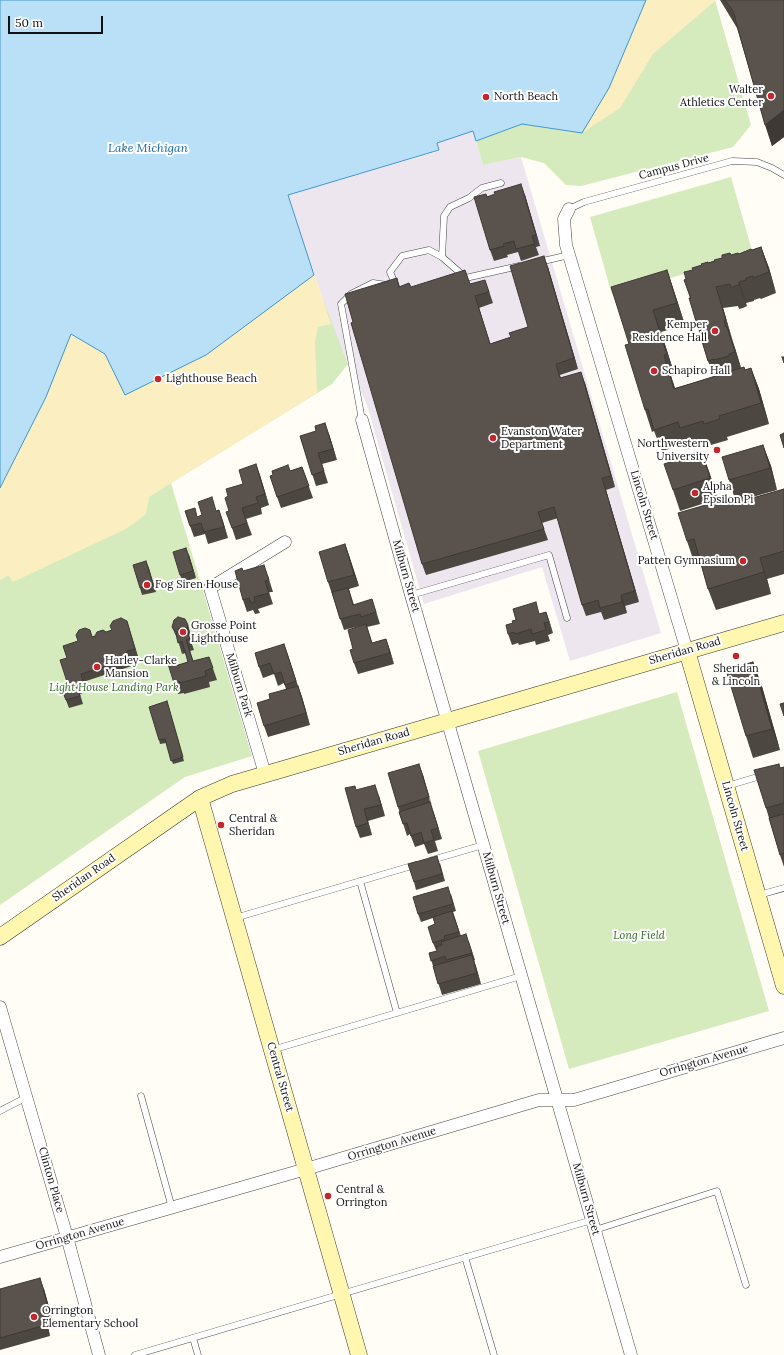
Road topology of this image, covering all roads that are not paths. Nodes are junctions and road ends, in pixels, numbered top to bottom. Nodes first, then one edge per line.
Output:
1 (784, 175) edge
2 (501, 183) dead end
3 (569, 209) joint
4 (569, 255) junction
5 (442, 257) junction
6 (534, 263) edge
7 (527, 264) edge
8 (466, 278) junction
9 (454, 280) edge
10 (362, 420) joint
11 (285, 542) dead end
12 (411, 595) junction
13 (567, 618) dead end
14 (784, 623) edge
15 (687, 651) junction
16 (447, 721) junction
17 (770, 773) edge
18 (265, 774) junction
19 (727, 786) junction
20 (200, 798) junction
21 (483, 845) junction
22 (429, 861) edge
23 (421, 863) edge
24 (360, 881) junction
25 (784, 888) edge
26 (758, 896) junction
27 (234, 918) junction
28 (0, 937) edge
29 (521, 976) junction
30 (784, 986) edge
31 (0, 1006) edge
32 (397, 1013) junction
33 (784, 1038) edge
34 (272, 1050) junction
35 (141, 1096) dead end
36 (27, 1097) junction
37 (557, 1100) junction
38 (0, 1111) edge
39 (306, 1169) junction
40 (172, 1208) junction
41 (593, 1225) junction
42 (67, 1237) junction
43 (0, 1256) edge
44 (465, 1257) junction
45 (746, 1285) dead end
46 (342, 1294) junction
47 (193, 1338) junction
48 (99, 1355) edge
49 (135, 1355) edge
50 (198, 1355) edge
51 (359, 1355) edge
52 (494, 1355) edge
53 (631, 1355) edge

1 - 3 lane, Campus Drive
2 - 5 lane
3 - 4 street, Lincoln Street
4 - 6 lane
4 - 15 street, Lincoln Street
5 - 8 lane
5 - 10 lane
7 - 8 lane
8 - 9 lane
10 - 12 street, Milburn Street
11 - 18 street, Milburn Park
12 - 13 lane
12 - 16 street, Milburn Street
14 - 15 main road, Sheridan Road
15 - 16 main road, Sheridan Road
15 - 19 main road, Lincoln Street
16 - 18 main road, Sheridan Road
16 - 21 street, Milburn Street
17 - 19 lane
18 - 20 main road, Sheridan Road
19 - 26 main road, Lincoln Street
20 - 27 main road, Central Street
20 - 28 main road, Sheridan Road
21 - 22 lane
21 - 29 street, Milburn Street
23 - 24 lane
24 - 27 lane
24 - 32 lane
25 - 26 lane
26 - 30 main road, Lincoln Street
27 - 34 main road, Central Street
29 - 32 lane
29 - 37 street, Milburn Street
31 - 36 street, Clinton Place
32 - 34 lane
33 - 37 street, Orrington Avenue
34 - 39 main road, Central Street
35 - 40 lane
36 - 38 lane
36 - 42 street, Clinton Place
37 - 39 street, Orrington Avenue
37 - 41 street, Milburn Street
39 - 40 street, Orrington Avenue
39 - 46 main road, Central Street
40 - 42 street, Orrington Avenue
41 - 44 lane
41 - 45 lane
41 - 53 street, Milburn Street
42 - 43 street, Orrington Avenue
42 - 48 street, Clinton Place
44 - 46 lane
44 - 52 lane
46 - 47 lane
46 - 51 main road, Central Street
47 - 49 lane
47 - 50 lane

